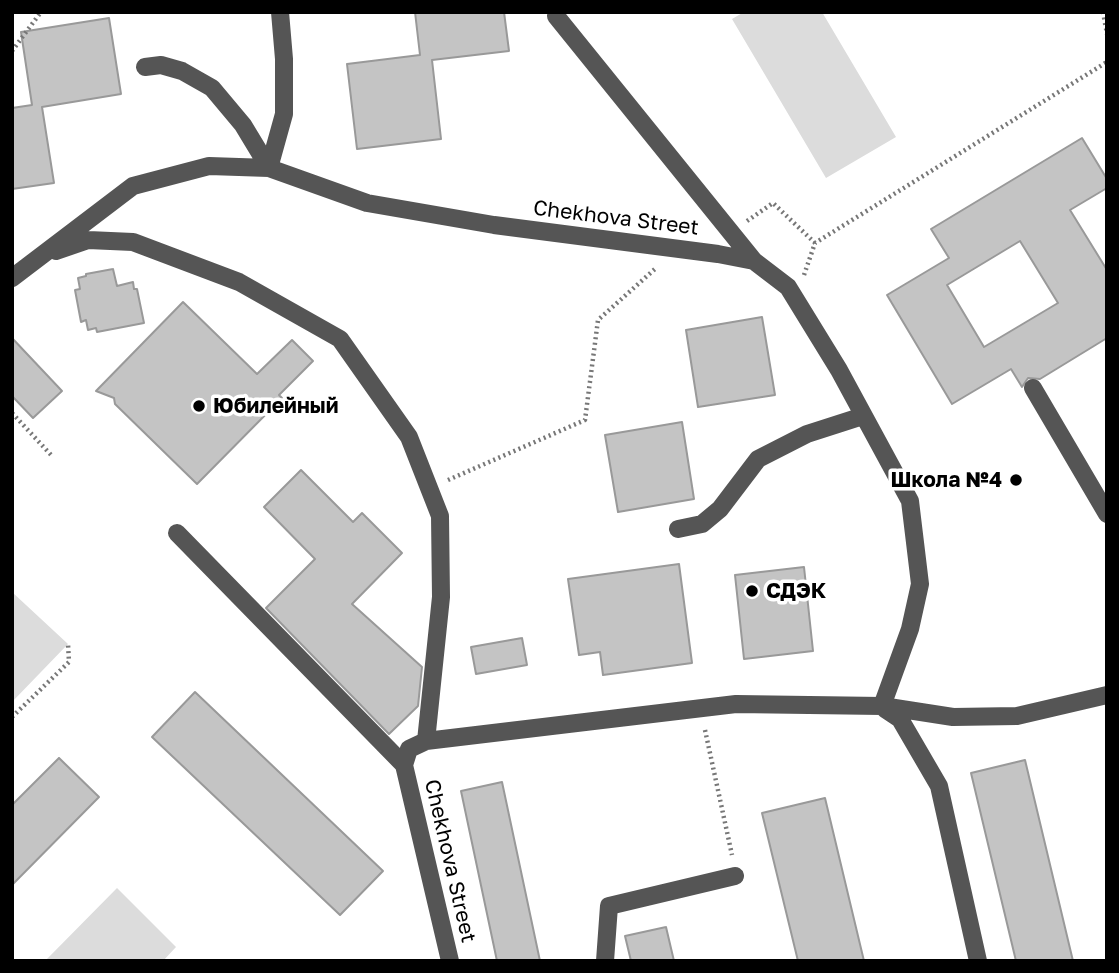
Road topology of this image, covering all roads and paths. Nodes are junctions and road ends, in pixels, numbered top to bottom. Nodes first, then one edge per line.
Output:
1 (41, 12) edge
2 (280, 12) edge
3 (1102, 12) edge
4 (556, 16) dead end
5 (1107, 34) edge
6 (12, 51) edge
7 (1107, 62) edge
8 (145, 67) dead end
9 (269, 168) junction
10 (730, 232) junction
11 (677, 249) junction
12 (39, 257) junction
13 (754, 261) junction
14 (12, 278) edge
15 (1032, 388) dead end
16 (12, 413) edge
17 (863, 416) junction
18 (53, 457) dead end
19 (429, 488) junction
20 (1107, 514) edge
21 (678, 529) dead end
22 (177, 534) dead end
23 (68, 644) dead end
24 (1107, 695) edge
25 (882, 706) junction
26 (701, 709) junction
27 (12, 717) edge
28 (426, 741) junction
29 (404, 765) junction
30 (730, 846) dead end
31 (735, 876) dead end
32 (450, 961) edge
33 (605, 961) edge
34 (978, 961) edge

1 - 6 path
2 - 9 street
3 - 5 path
4 - 10 street
7 - 10 path
8 - 9 street
9 - 11 street, Chekhova Street
9 - 12 street, Chekhova Street
10 - 13 street
11 - 13 street, Chekhova Street
11 - 19 path
12 - 14 street, Chekhova Street
12 - 19 street
13 - 17 street, Chekhova Street
15 - 20 street
16 - 18 path
17 - 21 street
17 - 25 street, Chekhova Street
19 - 28 street
22 - 29 street
23 - 27 path
24 - 25 street
25 - 26 street
25 - 34 street
26 - 28 street
26 - 30 path
28 - 29 street, Chekhova Street
29 - 32 street, Chekhova Street
31 - 33 street

